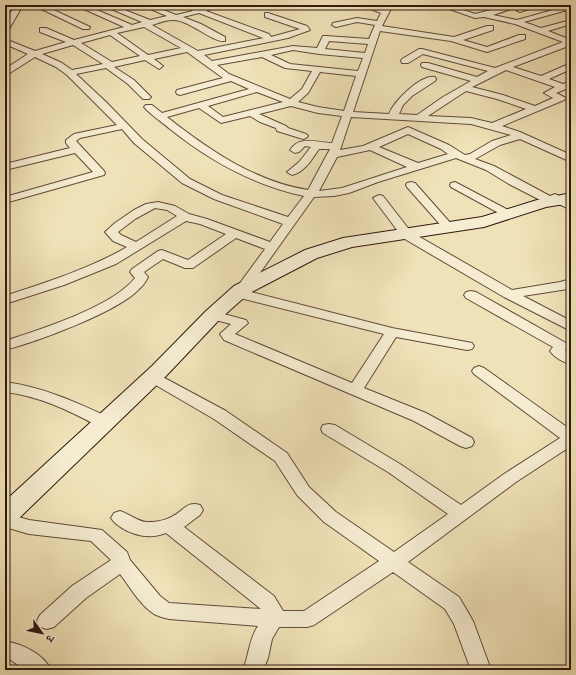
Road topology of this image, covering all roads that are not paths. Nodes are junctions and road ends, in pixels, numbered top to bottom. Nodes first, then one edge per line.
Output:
1 (19, 5) edge
2 (37, 5) edge
3 (79, 5) edge
4 (106, 5) edge
5 (127, 5) edge
6 (145, 5) edge
7 (214, 5) edge
8 (364, 5) edge
9 (442, 5) edge
10 (537, 5) edge
11 (556, 5) edge
12 (183, 6) edge
13 (114, 8) junction
14 (519, 8) edge
15 (388, 9) edge
16 (569, 9) edge
17 (199, 10) junction
18 (98, 13) junction
19 (466, 13) junction
20 (14, 14) junction
21 (348, 15) dead end
22 (484, 15) junction
23 (268, 16) dead end
24 (5, 17) edge
25 (174, 17) junction
26 (456, 17) dead end
27 (357, 20) junction
28 (287, 22) junction
29 (517, 22) junction
30 (571, 22) edge
31 (147, 24) junction
32 (336, 25) dead end
33 (379, 26) junction
34 (86, 27) dead end
35 (131, 27) junction
36 (490, 28) dead end
37 (5, 29) edge
38 (435, 29) dead end
39 (44, 30) dead end
40 (254, 30) dead end
41 (540, 31) junction
42 (111, 32) junction
43 (302, 33) junction
44 (425, 35) junction
45 (522, 37) dead end
46 (319, 38) junction
47 (222, 39) dead end
48 (269, 39) junction
49 (454, 40) junction
50 (5, 41) edge
51 (372, 42) junction
52 (570, 42) edge
53 (74, 43) junction
54 (488, 50) junction
55 (193, 51) junction
56 (319, 52) junction
57 (36, 54) junction
58 (263, 54) junction
59 (368, 56) junction
60 (148, 58) junction
61 (458, 61) junction
62 (405, 62) dead end
63 (211, 64) junction
64 (110, 65) junction
65 (425, 65) dead end
66 (159, 66) dead end
67 (571, 66) edge
68 (506, 67) junction
69 (318, 69) junction
70 (496, 71) junction
71 (5, 72) edge
72 (70, 73) junction
73 (361, 74) junction
74 (232, 78) junction
75 (432, 79) dead end
76 (478, 80) junction
77 (542, 80) junction
78 (567, 85) edge
79 (258, 88) junction
80 (465, 88) junction
81 (180, 92) dead end
82 (291, 103) junction
83 (201, 105) junction
84 (535, 110) junction
85 (252, 113) junction
86 (347, 114) junction
87 (160, 116) junction
88 (393, 117) junction
89 (428, 119) junction
90 (124, 126) junction
91 (494, 126) junction
92 (408, 130) junction
93 (303, 136) dead end
94 (520, 136) junction
95 (318, 145) junction
96 (371, 147) junction
97 (571, 149) edge
98 (76, 150) junction
99 (295, 150) dead end
100 (335, 150) junction
101 (560, 152) junction
102 (460, 157) junction
103 (571, 158) edge
104 (5, 167) edge
105 (417, 167) junction
106 (292, 172) dead end
107 (411, 185) dead end
108 (455, 185) dead end
109 (310, 195) junction
110 (379, 198) dead end
111 (5, 200) edge
112 (559, 200) edge
113 (510, 214) junction
114 (185, 217) junction
115 (290, 222) junction
116 (449, 228) junction
117 (235, 233) junction
118 (408, 235) junction
119 (136, 247) junction
120 (272, 247) junction
121 (571, 283) edge
122 (239, 292) junction
123 (509, 294) junction
124 (471, 295) dead end
125 (5, 300) edge
126 (213, 315) junction
127 (571, 327) edge
128 (392, 332) junction
129 (5, 346) edge
130 (467, 346) dead end
131 (571, 360) edge
132 (479, 371) dead end
133 (152, 377) junction
134 (5, 387) edge
135 (355, 390) junction
136 (104, 422) junction
137 (329, 429) dead end
138 (571, 438) edge
139 (466, 442) dead end
140 (194, 510) dead end
141 (461, 514) junction
142 (5, 516) edge
143 (120, 518) dead end
144 (5, 520) edge
145 (169, 525) junction
146 (395, 562) junction
147 (122, 563) junction
148 (274, 619) junction
149 (47, 621) dead end
150 (5, 650) edge
151 (41, 670) edge
152 (253, 670) edge
153 (481, 670) edge

1 - 20 street
2 - 34 street
3 - 18 street
4 - 13 street
5 - 13 street
6 - 25 street
7 - 17 street
8 - 15 street
9 - 19 street
10 - 14 street
11 - 16 street
12 - 17 street
13 - 18 street
13 - 31 street
14 - 22 street
15 - 33 street
16 - 29 street
17 - 25 street
17 - 48 street
18 - 35 street
19 - 22 street
19 - 26 street
20 - 24 street
20 - 37 street
21 - 27 street
22 - 29 street
23 - 28 street
25 - 31 street
25 - 47 street
27 - 32 street
27 - 33 street
28 - 40 street
28 - 43 street
29 - 41 street
30 - 41 street
31 - 35 street
31 - 55 street
33 - 44 street
33 - 51 street
35 - 42 street
36 - 49 street
38 - 44 street
39 - 53 street
41 - 52 street
42 - 53 street
42 - 60 street
43 - 46 street
43 - 48 street
44 - 49 street
45 - 54 street
46 - 51 street
46 - 56 street
48 - 55 street
49 - 54 street
50 - 57 street
51 - 59 street
52 - 68 street
53 - 57 street
53 - 64 street
54 - 61 street
55 - 60 street
55 - 63 street
56 - 58 street
56 - 59 street
57 - 71 street
57 - 72 street
58 - 63 street
58 - 69 street
59 - 73 street
60 - 64 street
60 - 66 street
61 - 62 street
61 - 70 street
63 - 74 street
64 - 72 street
64 - 87 street
65 - 76 street
67 - 77 street
68 - 70 street
68 - 77 street
69 - 73 street
69 - 82 street
70 - 76 street
72 - 90 street
73 - 86 street
74 - 79 street
74 - 81 street
75 - 88 street
76 - 80 street
77 - 78 street
78 - 84 street
79 - 82 street
79 - 83 street
80 - 84 street
80 - 89 street
82 - 85 street
82 - 86 street
83 - 85 street
83 - 87 street
84 - 91 street
85 - 93 street
86 - 88 street
86 - 100 street
87 - 109 street
88 - 89 street
89 - 91 street
89 - 92 street
90 - 98 street
90 - 115 street
91 - 94 street
92 - 96 street
92 - 102 street
94 - 101 street
94 - 102 street
95 - 99 street
95 - 100 street
95 - 106 street
96 - 100 street
96 - 105 street
97 - 101 street
98 - 104 street
98 - 111 street
100 - 109 street
101 - 103 street
102 - 105 street
102 - 112 street
105 - 109 street
107 - 116 street
108 - 113 street
109 - 115 street
110 - 118 street
112 - 113 street
113 - 116 street
114 - 117 street
114 - 119 street
114 - 119 street
115 - 120 street
116 - 118 street
117 - 120 street
117 - 129 street
118 - 122 street
118 - 123 street
119 - 125 street
120 - 122 street
121 - 123 street
122 - 126 street
122 - 128 street
123 - 127 street
124 - 131 street
126 - 133 street
126 - 135 street
128 - 130 street
128 - 135 street
132 - 138 street
133 - 136 street
133 - 146 street
134 - 136 street
135 - 139 street
136 - 142 street
137 - 141 street
138 - 141 street
140 - 145 street
141 - 146 street
143 - 145 street
144 - 147 street
145 - 148 street
146 - 148 street
146 - 153 street
147 - 148 street
147 - 149 street
148 - 152 street
150 - 151 street

